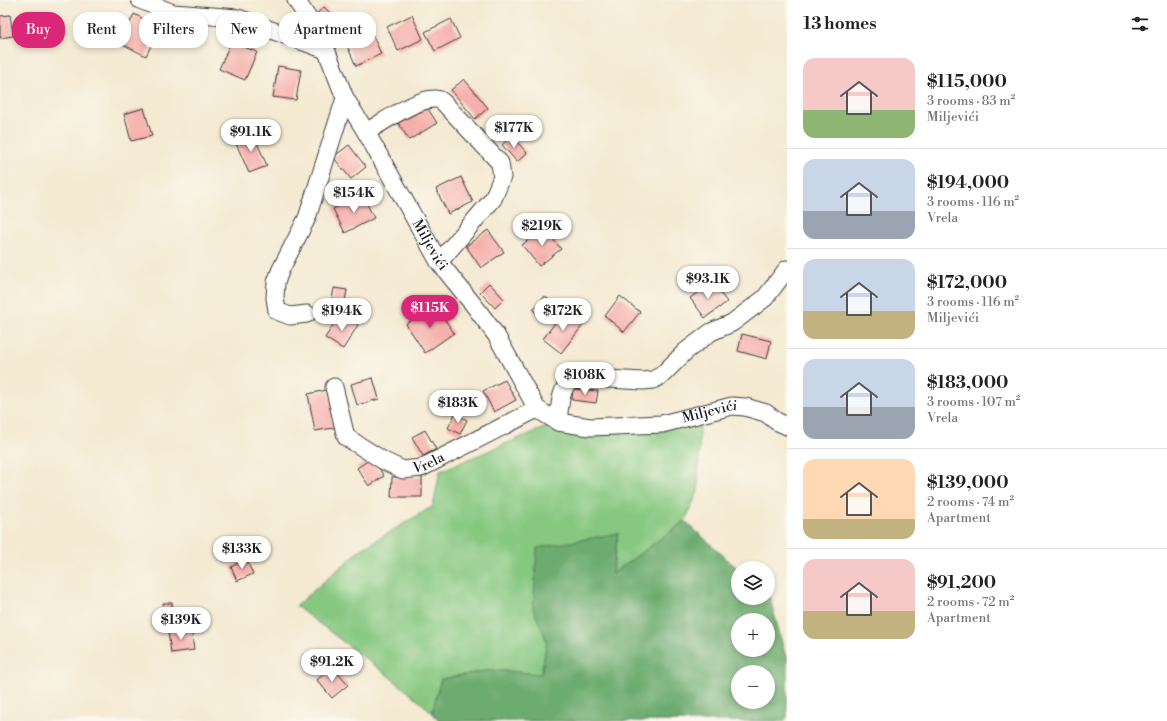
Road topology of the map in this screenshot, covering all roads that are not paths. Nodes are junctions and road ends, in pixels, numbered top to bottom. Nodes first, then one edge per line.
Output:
1 (140, 0) edge
2 (296, 0) edge
3 (326, 50) junction
4 (345, 98) junction
5 (366, 132) junction
6 (439, 262) junction
7 (787, 269) edge
8 (307, 314) dead end
9 (334, 387) dead end
10 (537, 409) junction
11 (558, 422) junction
12 (787, 426) edge

1 - 3 street
2 - 3 street, Miljevići
3 - 4 street, Miljevići
4 - 5 street, Miljevići
4 - 8 street
5 - 6 street, Miljevići
5 - 6 street
6 - 10 street, Miljevići
7 - 11 street
9 - 10 street, Vrela
10 - 11 street, Miljevići
11 - 12 street, Miljevići

